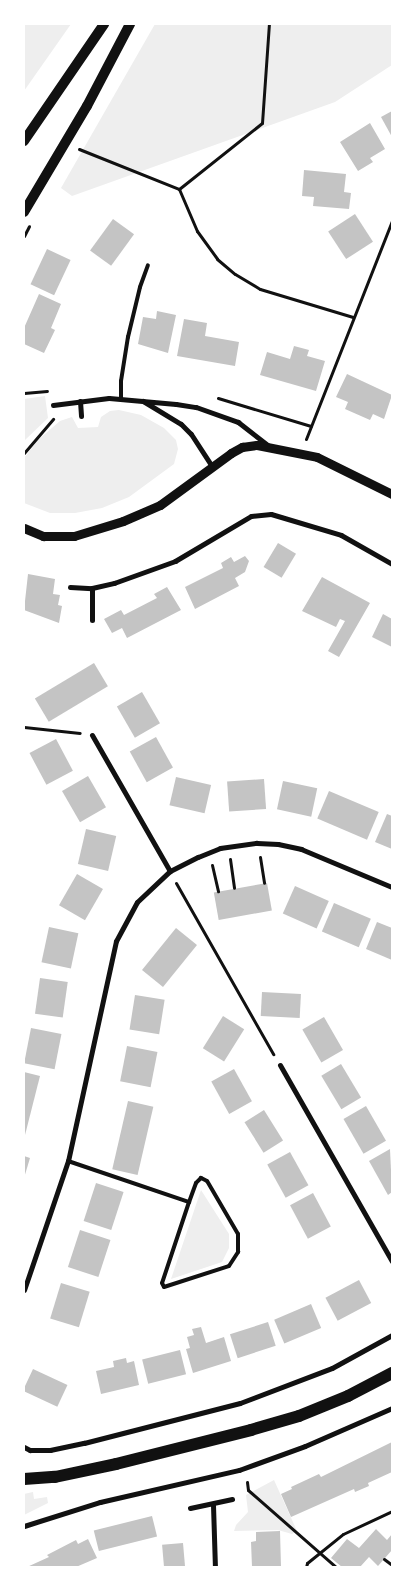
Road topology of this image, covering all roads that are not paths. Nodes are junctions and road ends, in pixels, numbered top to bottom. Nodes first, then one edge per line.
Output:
1 (104, 24) edge
2 (130, 24) edge
3 (24, 141) edge
4 (24, 212) edge
5 (148, 265) dead end
6 (121, 398) junction
7 (141, 400) junction
8 (80, 401) junction
9 (53, 405) road end
10 (81, 416) dead end
11 (269, 446) junction
12 (212, 466) junction
13 (392, 494) edge
14 (24, 528) edge
15 (392, 564) edge
16 (70, 588) dead end
17 (92, 588) junction
18 (92, 620) dead end
19 (92, 735) dead end
20 (170, 871) junction
21 (392, 887) edge
22 (280, 1065) road end
23 (68, 1161) junction
24 (189, 1202) junction
25 (392, 1261) edge
26 (24, 1290) edge
27 (392, 1336) edge
28 (392, 1373) edge
29 (392, 1409) edge
30 (24, 1447) edge
31 (24, 1479) edge
32 (232, 1499) dead end
33 (213, 1505) junction
34 (190, 1508) dead end
35 (24, 1526) edge
36 (215, 1567) edge

1 - 3 main road
2 - 4 main road
5 - 6 lane
6 - 7 street
6 - 8 street
7 - 11 street
7 - 12 street
8 - 9 street
8 - 10 street
11 - 12 street
11 - 13 street
12 - 14 street
15 - 17 street
16 - 17 street
17 - 18 street
19 - 20 street
20 - 21 street
20 - 23 street
22 - 25 street
23 - 24 lane
23 - 26 street
24 - 24 lane
27 - 30 street
28 - 31 main road
29 - 35 street
32 - 33 street
33 - 34 street
33 - 36 street

